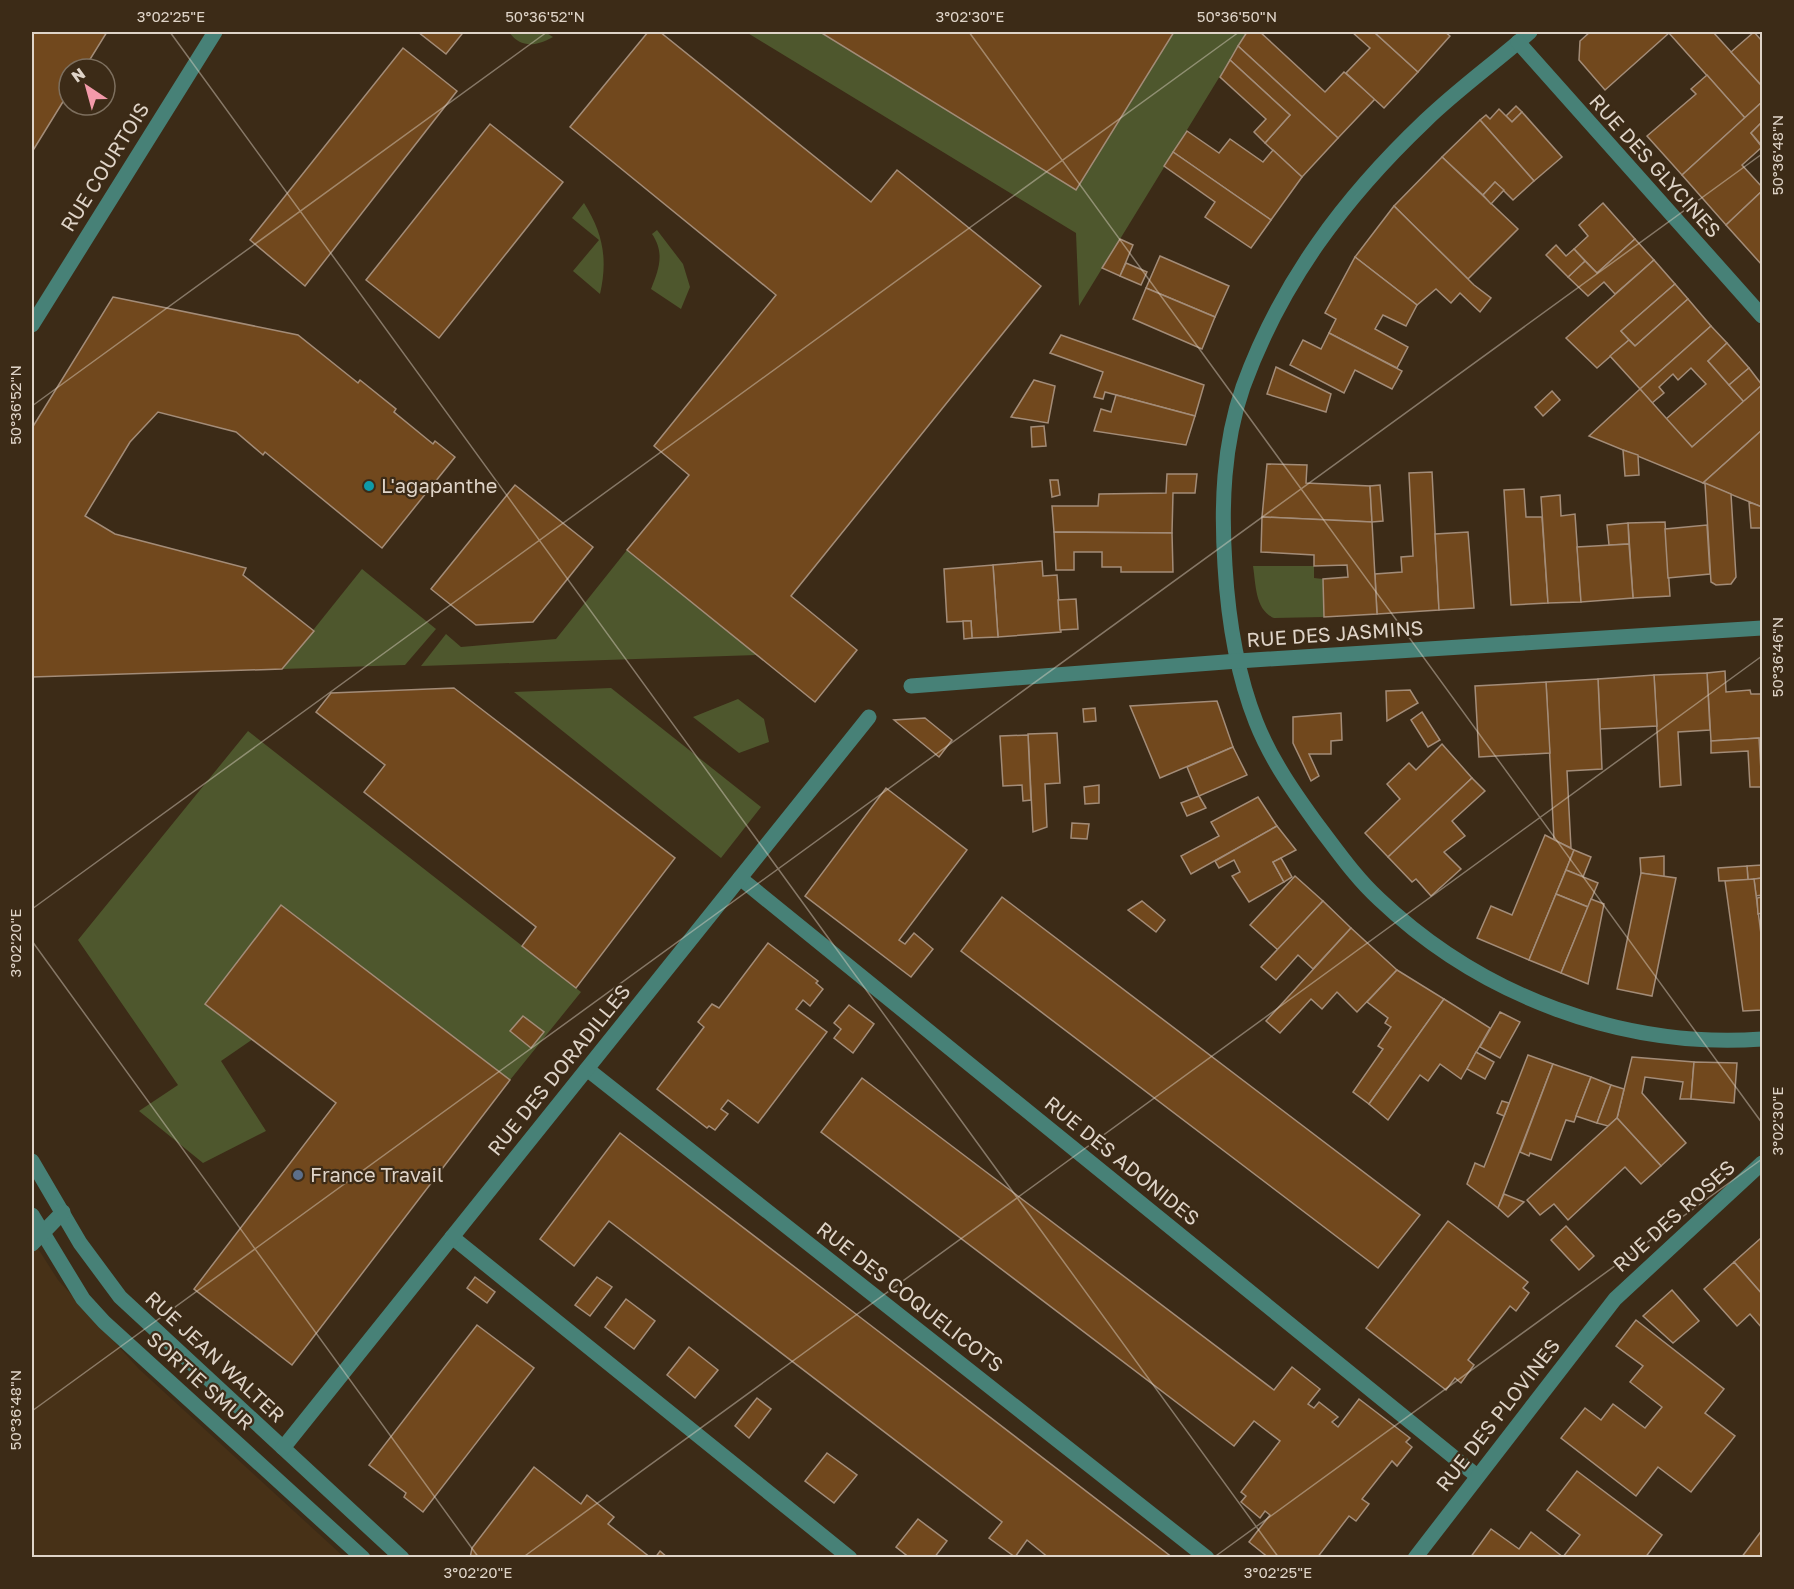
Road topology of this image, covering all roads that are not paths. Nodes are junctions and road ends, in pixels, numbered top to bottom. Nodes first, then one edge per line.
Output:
1 (215, 32) edge
2 (1524, 37) edge
3 (1762, 316) edge
4 (32, 325) edge
5 (1762, 628) edge
6 (1238, 660) junction
7 (911, 686) dead end
8 (869, 717) dead end
9 (740, 878) junction
10 (1762, 1039) edge
11 (586, 1069) junction
12 (32, 1161) edge
13 (1762, 1163) edge
14 (63, 1212) junction
15 (32, 1215) edge
16 (452, 1237) junction
17 (37, 1239) edge
18 (1614, 1299) joint
19 (283, 1448) junction
20 (1478, 1476) junction
21 (363, 1557) edge
22 (402, 1557) edge
23 (850, 1557) edge
24 (1207, 1557) edge
25 (1415, 1557) edge

1 - 4 street, RUE COURTOIS
2 - 3 street, RUE DES GLYCINES
2 - 6 street
5 - 6 street, RUE DES JASMINS
6 - 7 street, RUE DES JASMINS
6 - 10 street
8 - 9 street, RUE DES DORADILLES
9 - 11 street, RUE DES DORADILLES
9 - 20 street, RUE DES ADONIDES
11 - 16 street, RUE DES DORADILLES
11 - 24 street, RUE DES COQUELICOTS
12 - 14 street, RUE JEAN WALTER
13 - 18 street, RUE DES ROSES
14 - 17 street
14 - 19 street, RUE JEAN WALTER
15 - 17 street, SORTIE SMUR
16 - 19 street, RUE DES DORADILLES
16 - 23 street
17 - 21 street, SORTIE SMUR
18 - 20 street, RUE DES PLOVINES
19 - 22 street, RUE JEAN WALTER
20 - 25 street, RUE DES PLOVINES

